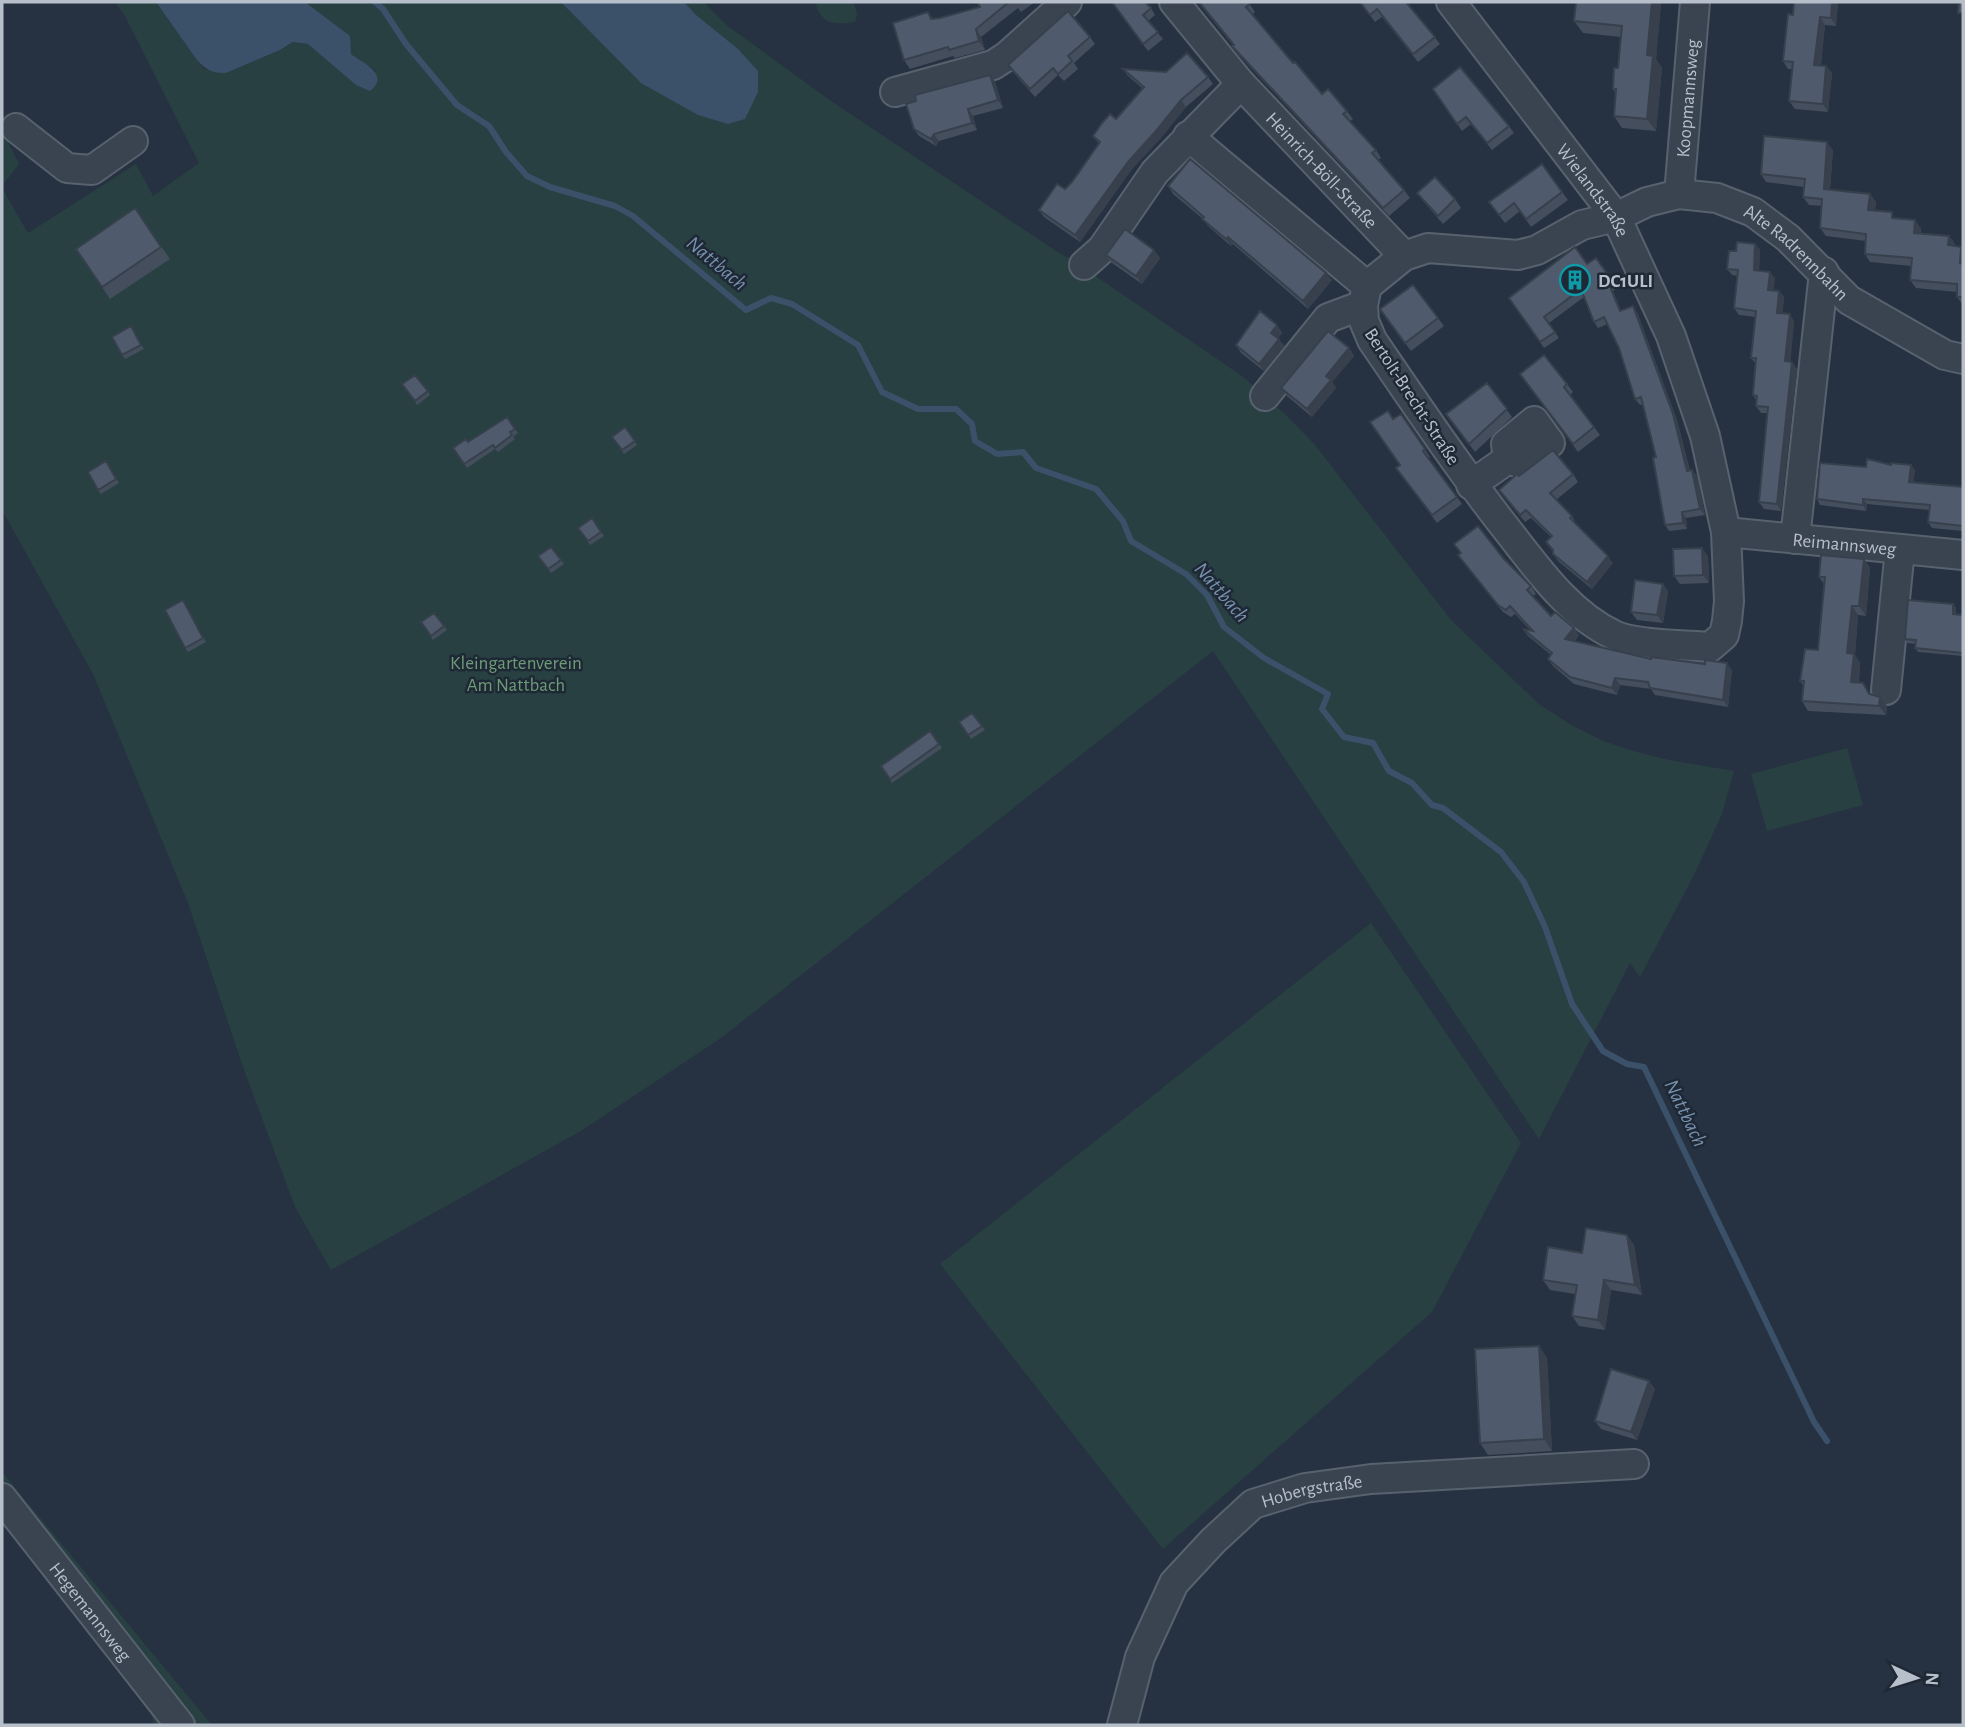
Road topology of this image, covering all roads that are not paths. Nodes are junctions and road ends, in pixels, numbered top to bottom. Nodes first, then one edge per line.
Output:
1 (1067, 2) edge
2 (1174, 2) edge
3 (1451, 2) edge
4 (1695, 2) edge
5 (1241, 83) junction
6 (895, 92) dead end
7 (16, 128) dead end
8 (1188, 136) junction
9 (133, 141) dead end
10 (1679, 194) junction
11 (1616, 217) junction
12 (1404, 256) junction
13 (1084, 265) dead end
14 (1824, 272) junction
15 (1365, 295) junction
16 (1963, 359) edge
17 (1265, 396) dead end
18 (1508, 460) dead end
19 (1471, 485) junction
20 (1726, 532) junction
21 (1795, 539) junction
22 (1900, 549) junction
23 (1963, 555) edge
24 (1728, 567) joint
25 (1886, 690) dead end
26 (1634, 1465) dead end
27 (2, 1498) edge
28 (180, 1725) edge
29 (1122, 1725) edge

1 - 6 street
2 - 5 street, Heinrich-Böll-Straße
3 - 11 street, Wielandstraße
4 - 10 street, Koopmannsweg
5 - 8 street
5 - 12 street, Heinrich-Böll-Straße
7 - 9 street
8 - 13 street
8 - 15 street
10 - 11 street, Alte Radrennbahn
10 - 14 street, Alte Radrennbahn
11 - 12 street, Bertolt-Brecht-Straße
11 - 20 street, Wielandstraße
12 - 15 street, Bertolt-Brecht-Straße
14 - 16 street, Alte Radrennbahn
14 - 21 street
15 - 17 street, Bertolt-Brecht-Straße
15 - 19 street, Bertolt-Brecht-Straße
18 - 19 street, Bertolt-Brecht-Straße
19 - 24 street, Bertolt-Brecht-Straße
20 - 21 street, Reimannsweg
20 - 24 street, Wielandstraße
21 - 22 street, Reimannsweg
22 - 23 street, Reimannsweg
22 - 25 street
26 - 29 street, Hobergstraße
27 - 28 street, Hegemannsweg

